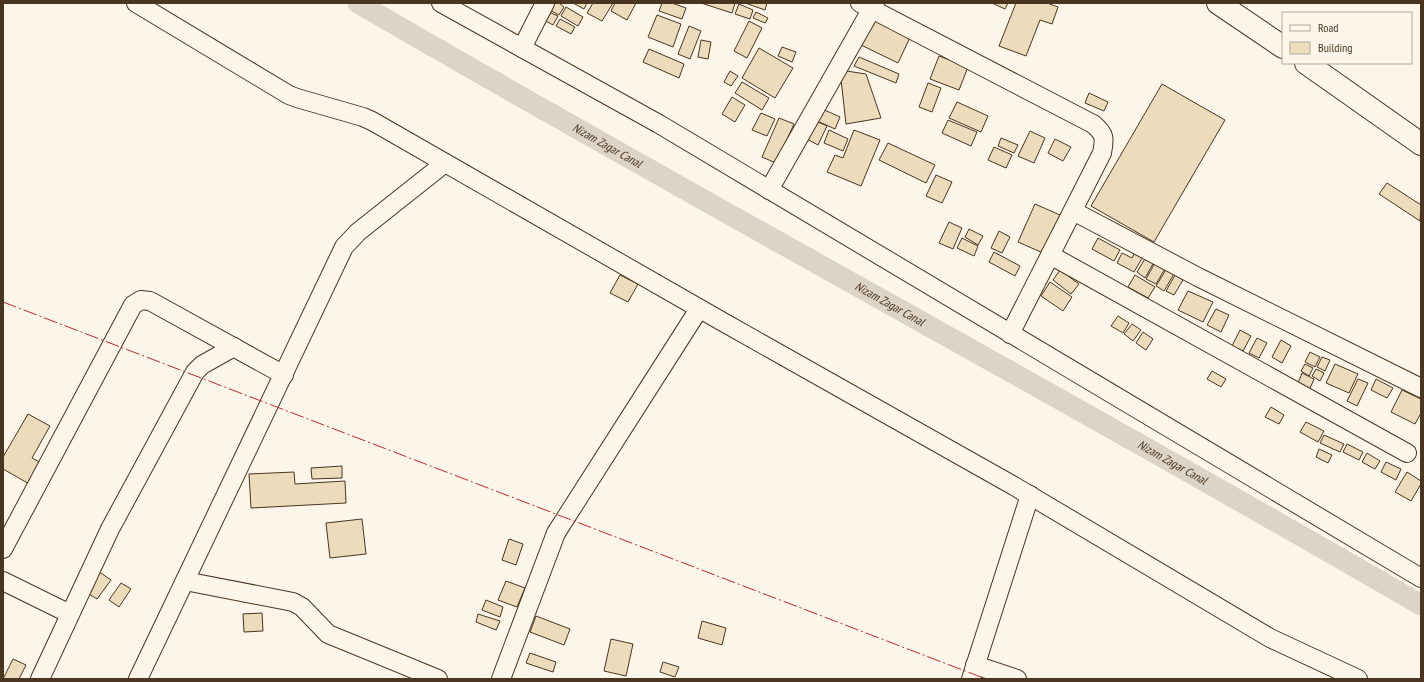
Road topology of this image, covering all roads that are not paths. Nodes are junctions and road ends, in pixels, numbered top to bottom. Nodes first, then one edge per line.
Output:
1 (136, 3) edge
2 (441, 3) edge
3 (545, 3) edge
4 (1218, 3) edge
5 (869, 5) edge
6 (1282, 46) edge
7 (522, 48) junction
8 (1307, 64) edge
9 (1421, 144) edge
10 (445, 163) junction
11 (769, 190) junction
12 (1073, 210) junction
13 (1050, 255) junction
14 (699, 308) junction
15 (1010, 334) junction
16 (234, 347) junction
17 (284, 374) junction
18 (1421, 388) edge
19 (1407, 453) dead end
20 (1030, 495) junction
21 (3, 549) edge
22 (1421, 578) edge
23 (3, 581) edge
24 (185, 581) junction
25 (70, 614) junction
26 (973, 672) edge
27 (40, 679) edge
28 (138, 679) edge
29 (438, 679) edge
30 (501, 679) edge
31 (1017, 679) edge
32 (1358, 679) edge

1 - 10 street
2 - 7 street
3 - 7 street
4 - 6 highway
5 - 11 street
5 - 12 street
7 - 11 street
8 - 9 highway
10 - 14 street
10 - 17 street
11 - 15 street
12 - 13 street
12 - 18 street
13 - 15 street
13 - 19 street
14 - 20 street
14 - 30 street
15 - 22 street
16 - 17 street
16 - 21 street
16 - 25 street
17 - 24 street
20 - 26 street
20 - 32 street
23 - 25 street
24 - 28 street
24 - 29 street
25 - 27 street
26 - 31 street

